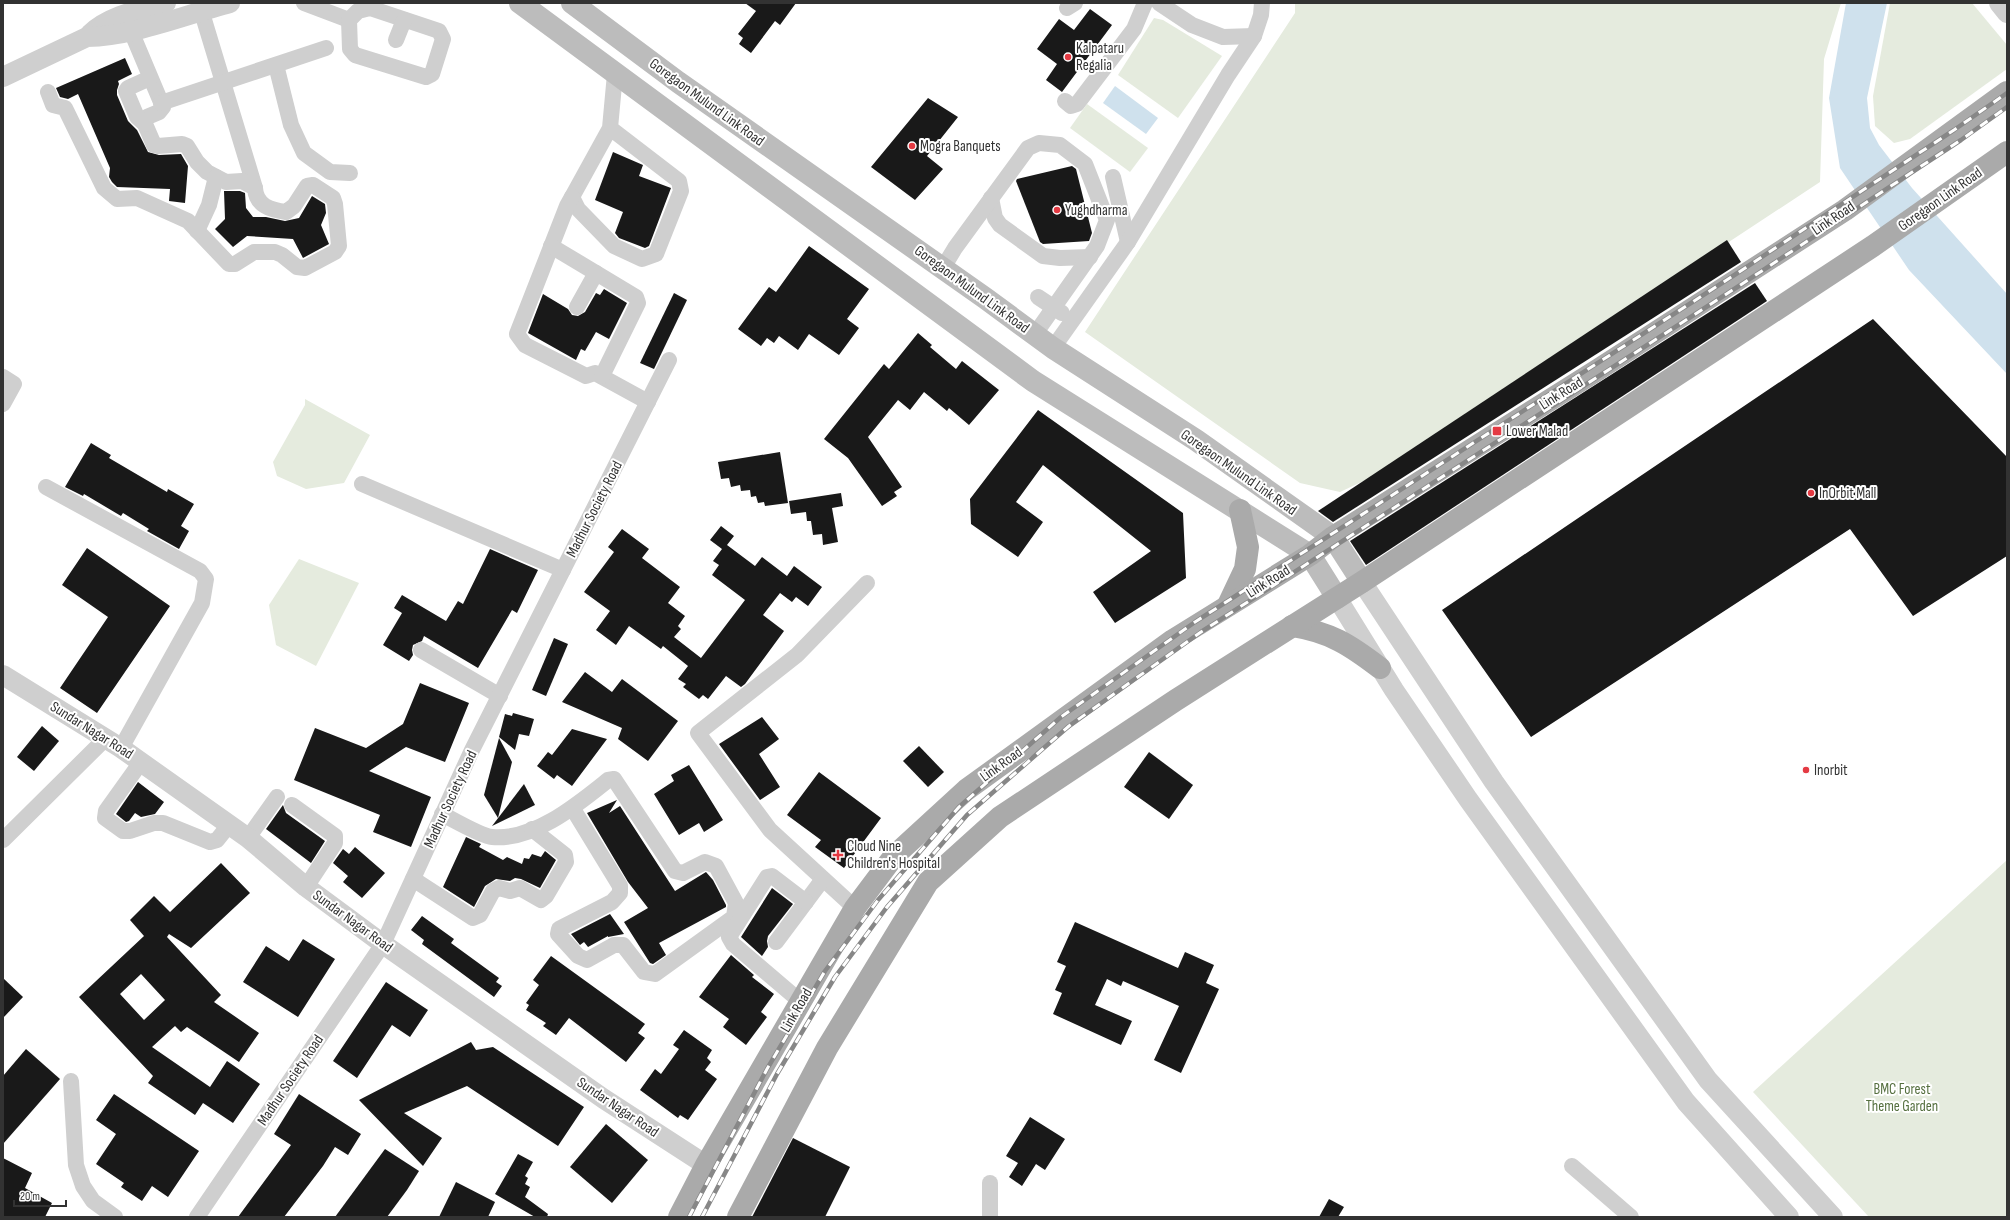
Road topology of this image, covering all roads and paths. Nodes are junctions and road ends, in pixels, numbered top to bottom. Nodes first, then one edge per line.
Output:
1 (166, 3) edge
2 (304, 3) edge
3 (520, 3) edge
4 (572, 3) edge
5 (1145, 3) edge
6 (1159, 3) edge
7 (1262, 3) edge
8 (1998, 3) edge
9 (226, 4) edge
10 (200, 7) edge
11 (2007, 12) edge
12 (349, 20) junction
13 (404, 20) junction
14 (131, 31) junction
15 (1254, 36) junction
16 (87, 37) junction
17 (396, 40) dead end
18 (326, 48) dead end
19 (276, 65) junction
20 (615, 74) junction
21 (3, 78) edge
22 (150, 78) junction
23 (223, 82) junction
24 (48, 92) dead end
25 (2007, 92) edge
26 (1065, 101) dead end
27 (161, 103) junction
28 (145, 124) junction
29 (610, 128) junction
30 (2007, 152) edge
31 (350, 173) dead end
32 (216, 177) junction
33 (1113, 177) dead end
34 (815, 179) junction
35 (255, 188) junction
36 (572, 197) junction
37 (991, 198) junction
38 (795, 206) junction
39 (197, 231) junction
40 (1128, 242) junction
41 (551, 246) junction
42 (1089, 264) junction
43 (943, 268) junction
44 (596, 273) junction
45 (1038, 297) dead end
46 (577, 307) dead end
47 (1063, 314) junction
48 (1044, 341) junction
49 (670, 360) dead end
50 (602, 376) junction
51 (3, 377) edge
52 (648, 402) junction
53 (3, 404) edge
54 (362, 484) dead end
55 (46, 487) dead end
56 (1240, 510) junction
57 (1333, 537) junction
58 (1310, 555) junction
59 (563, 570) junction
60 (1362, 582) junction
61 (867, 583) dead end
62 (1337, 598) junction
63 (1228, 605) junction
64 (1292, 626) junction
65 (422, 650) dead end
66 (1407, 650) junction
67 (1380, 668) junction
68 (3, 675) edge
69 (500, 696) junction
70 (113, 743) junction
71 (142, 762) junction
72 (277, 797) dead end
73 (292, 805) dead end
74 (573, 809) junction
75 (442, 814) junction
76 (229, 825) junction
77 (532, 829) junction
78 (248, 838) junction
79 (3, 840) edge
80 (412, 879) junction
81 (823, 879) junction
82 (306, 887) junction
83 (806, 902) junction
84 (855, 908) junction
85 (776, 942) dead end
86 (383, 944) junction
87 (801, 1002) junction
88 (71, 1081) dead end
89 (706, 1164) junction
90 (1572, 1166) dead end
91 (990, 1184) dead end
92 (115, 1217) edge
93 (197, 1217) edge
94 (679, 1217) edge
95 (738, 1217) edge
96 (990, 1217) edge
97 (1630, 1217) edge
98 (1789, 1217) edge
99 (1833, 1217) edge

1 - 16 street
2 - 12 street
3 - 20 main road, Goregaon Mulund Link Road
4 - 34 main road, Goregaon Mulund Link Road
5 - 26 street
6 - 15 street
7 - 15 street
8 - 11 street
9 - 10 street
10 - 14 street
10 - 23 street
12 - 13 street
12 - 13 street
13 - 17 street
14 - 16 street
14 - 22 street
15 - 40 street
16 - 21 street
18 - 19 street
19 - 23 street
19 - 31 street
20 - 29 street
20 - 38 main road, Goregaon Mulund Link Road
22 - 27 street
22 - 28 street
23 - 27 street
23 - 35 street
24 - 39 street
25 - 57 main road, Link Road
27 - 28 street
28 - 32 street
29 - 36 street
29 - 36 street
30 - 60 main road, Goregaon Link Road
32 - 35 street
32 - 39 street
33 - 40 street
34 - 38 main road
34 - 43 main road, Goregaon Mulund Link Road
35 - 39 street
36 - 41 street
37 - 42 street
37 - 42 street
37 - 43 street
38 - 56 main road, Goregaon Mulund Link Road
40 - 47 street
41 - 44 street
41 - 50 street
42 - 47 street
43 - 48 main road, Goregaon Mulund Link Road
44 - 46 street
44 - 50 street
45 - 47 street
47 - 48 street
47 - 48 street
48 - 57 main road, Goregaon Mulund Link Road
49 - 52 street, Madhur Society Road
50 - 52 street
51 - 53 street
52 - 59 street, Madhur Society Road
54 - 59 street
55 - 70 street
56 - 58 main road, Goregaon Mulund Link Road
56 - 63 main road
57 - 58 main road, Link Road
57 - 60 main road, Goregaon Mulund Link Road
58 - 62 main road
58 - 63 main road, Link Road
59 - 69 street, Madhur Society Road
60 - 62 main road
60 - 66 street
61 - 81 street
62 - 64 main road
62 - 67 street
63 - 84 main road, Link Road
64 - 67 main road
64 - 95 main road
65 - 69 street
66 - 67 street
66 - 99 street
67 - 98 street
68 - 70 street, Sundar Nagar Road
69 - 75 street, Madhur Society Road
70 - 71 street, Sundar Nagar Road
70 - 79 street
71 - 76 street, Sundar Nagar Road
71 - 76 street
72 - 78 street
73 - 82 street
74 - 74 street
74 - 77 street
75 - 77 street
75 - 80 street, Madhur Society Road
76 - 78 street, Sundar Nagar Road
77 - 80 street
78 - 82 street, Sundar Nagar Road
80 - 86 street, Madhur Society Road
81 - 83 street
81 - 84 street
82 - 86 street, Sundar Nagar Road
83 - 85 street
83 - 87 street
84 - 87 main road, Link Road
86 - 89 street, Sundar Nagar Road
86 - 93 street, Madhur Society Road
87 - 89 main road, Link Road
88 - 92 street
89 - 94 main road, Link Road
90 - 97 street
91 - 96 street

